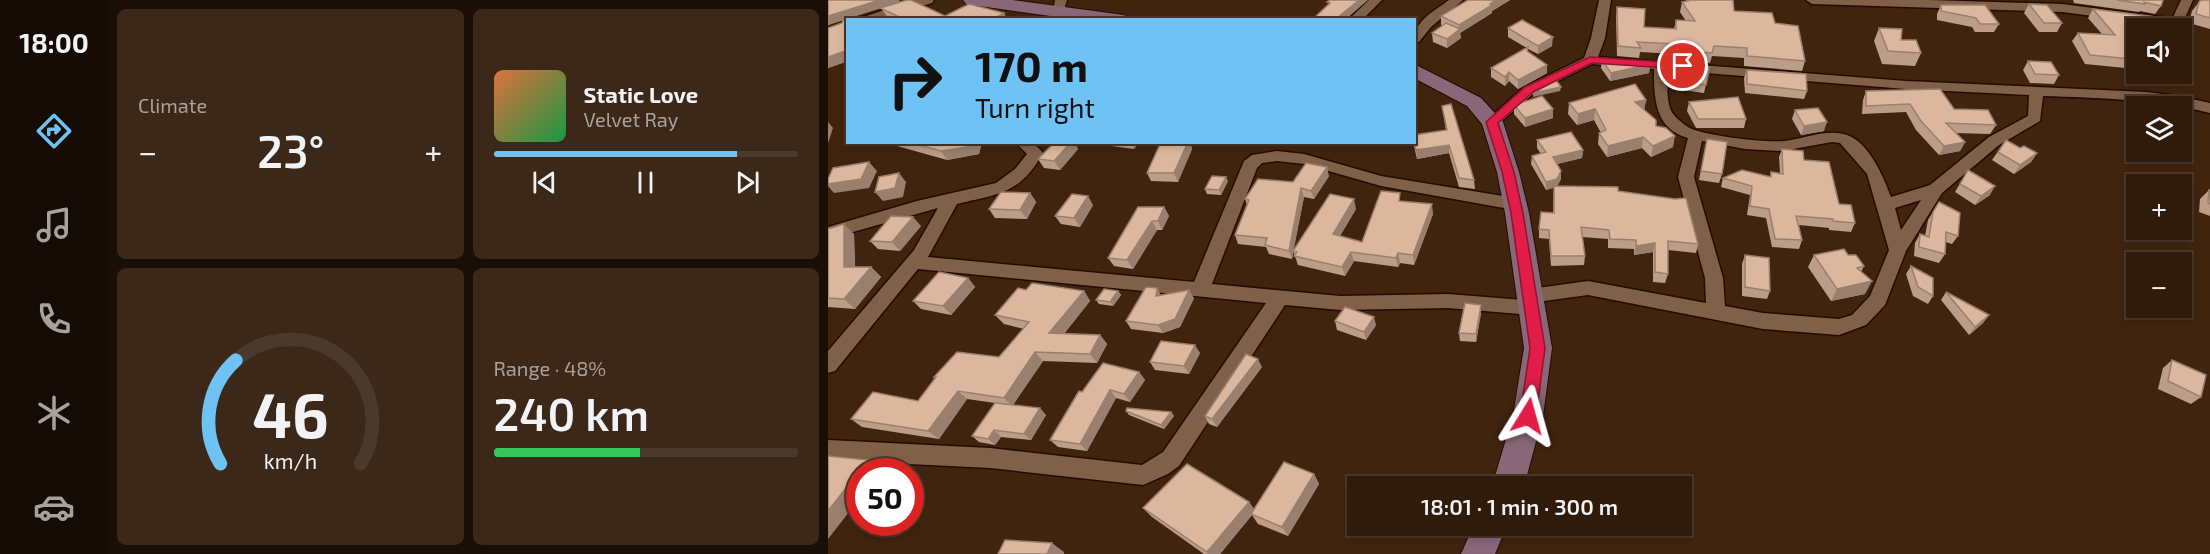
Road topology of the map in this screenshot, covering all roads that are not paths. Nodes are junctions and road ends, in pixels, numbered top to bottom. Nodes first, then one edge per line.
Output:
1 (928, 0) edge
2 (972, 0) edge
3 (1376, 0) edge
4 (1457, 0) edge
5 (1605, 0) edge
6 (1812, 0) edge
7 (2187, 0) edge
8 (1922, 2) edge
9 (2060, 4) edge
10 (1060, 5) edge
11 (875, 17) edge
12 (1115, 18) edge
13 (1356, 18) edge
14 (1416, 36) edge
15 (1590, 60) junction
16 (1660, 65) junction
17 (1416, 71) edge
18 (2036, 92) junction
19 (2210, 108) edge
20 (1492, 122) junction
21 (1696, 135) junction
22 (1024, 144) edge
23 (1935, 189) junction
24 (951, 200) junction
25 (1515, 204) junction
26 (1886, 205) junction
27 (828, 232) edge
28 (1898, 250) junction
29 (914, 262) junction
30 (1201, 288) junction
31 (1281, 296) junction
32 (1531, 302) junction
33 (1716, 312) junction
34 (855, 332) junction
35 (828, 342) edge
36 (828, 365) edge
37 (828, 450) edge
38 (1511, 476) edge
39 (1486, 536) edge
40 (1478, 554) edge

1 - 11 street
2 - 10 main road
3 - 13 street
4 - 14 street
5 - 15 street
6 - 8 street
7 - 9 street
8 - 9 street
10 - 12 main road
15 - 16 street
15 - 20 street
16 - 18 street
16 - 21 street
17 - 20 main road
18 - 19 street
18 - 23 street
20 - 25 main road
21 - 26 street
21 - 33 street
22 - 24 street
23 - 26 street
23 - 28 street
24 - 27 street
24 - 29 street
25 - 30 street
25 - 32 main road
26 - 28 street
28 - 33 street
29 - 30 street
29 - 34 street
30 - 31 street
31 - 32 street
31 - 37 street
32 - 33 street
32 - 38 main road
34 - 35 street
34 - 36 street
39 - 40 main road

